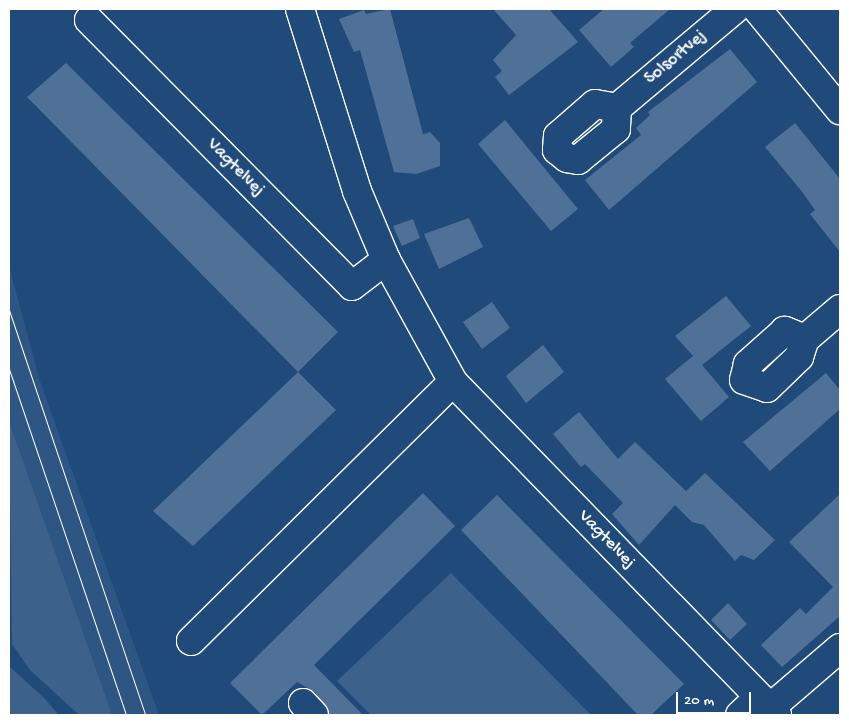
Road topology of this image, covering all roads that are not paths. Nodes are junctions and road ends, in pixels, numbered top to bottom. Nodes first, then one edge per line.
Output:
1 (300, 9) edge
2 (735, 9) edge
3 (757, 9) edge
4 (89, 20) dead end
5 (617, 108) dead end
6 (840, 110) edge
7 (386, 260) junction
8 (840, 310) edge
9 (805, 339) dead end
10 (453, 382) junction
11 (191, 641) dead end
12 (840, 648) edge
13 (762, 709) edge

1 - 7 street, Vagtelvej
2 - 5 street, Solsortvej
3 - 6 street
4 - 7 street, Vagtelvej
7 - 10 street, Vagtelvej
8 - 9 street
10 - 11 street
10 - 13 street, Vagtelvej
12 - 13 street, Vagtelvej

